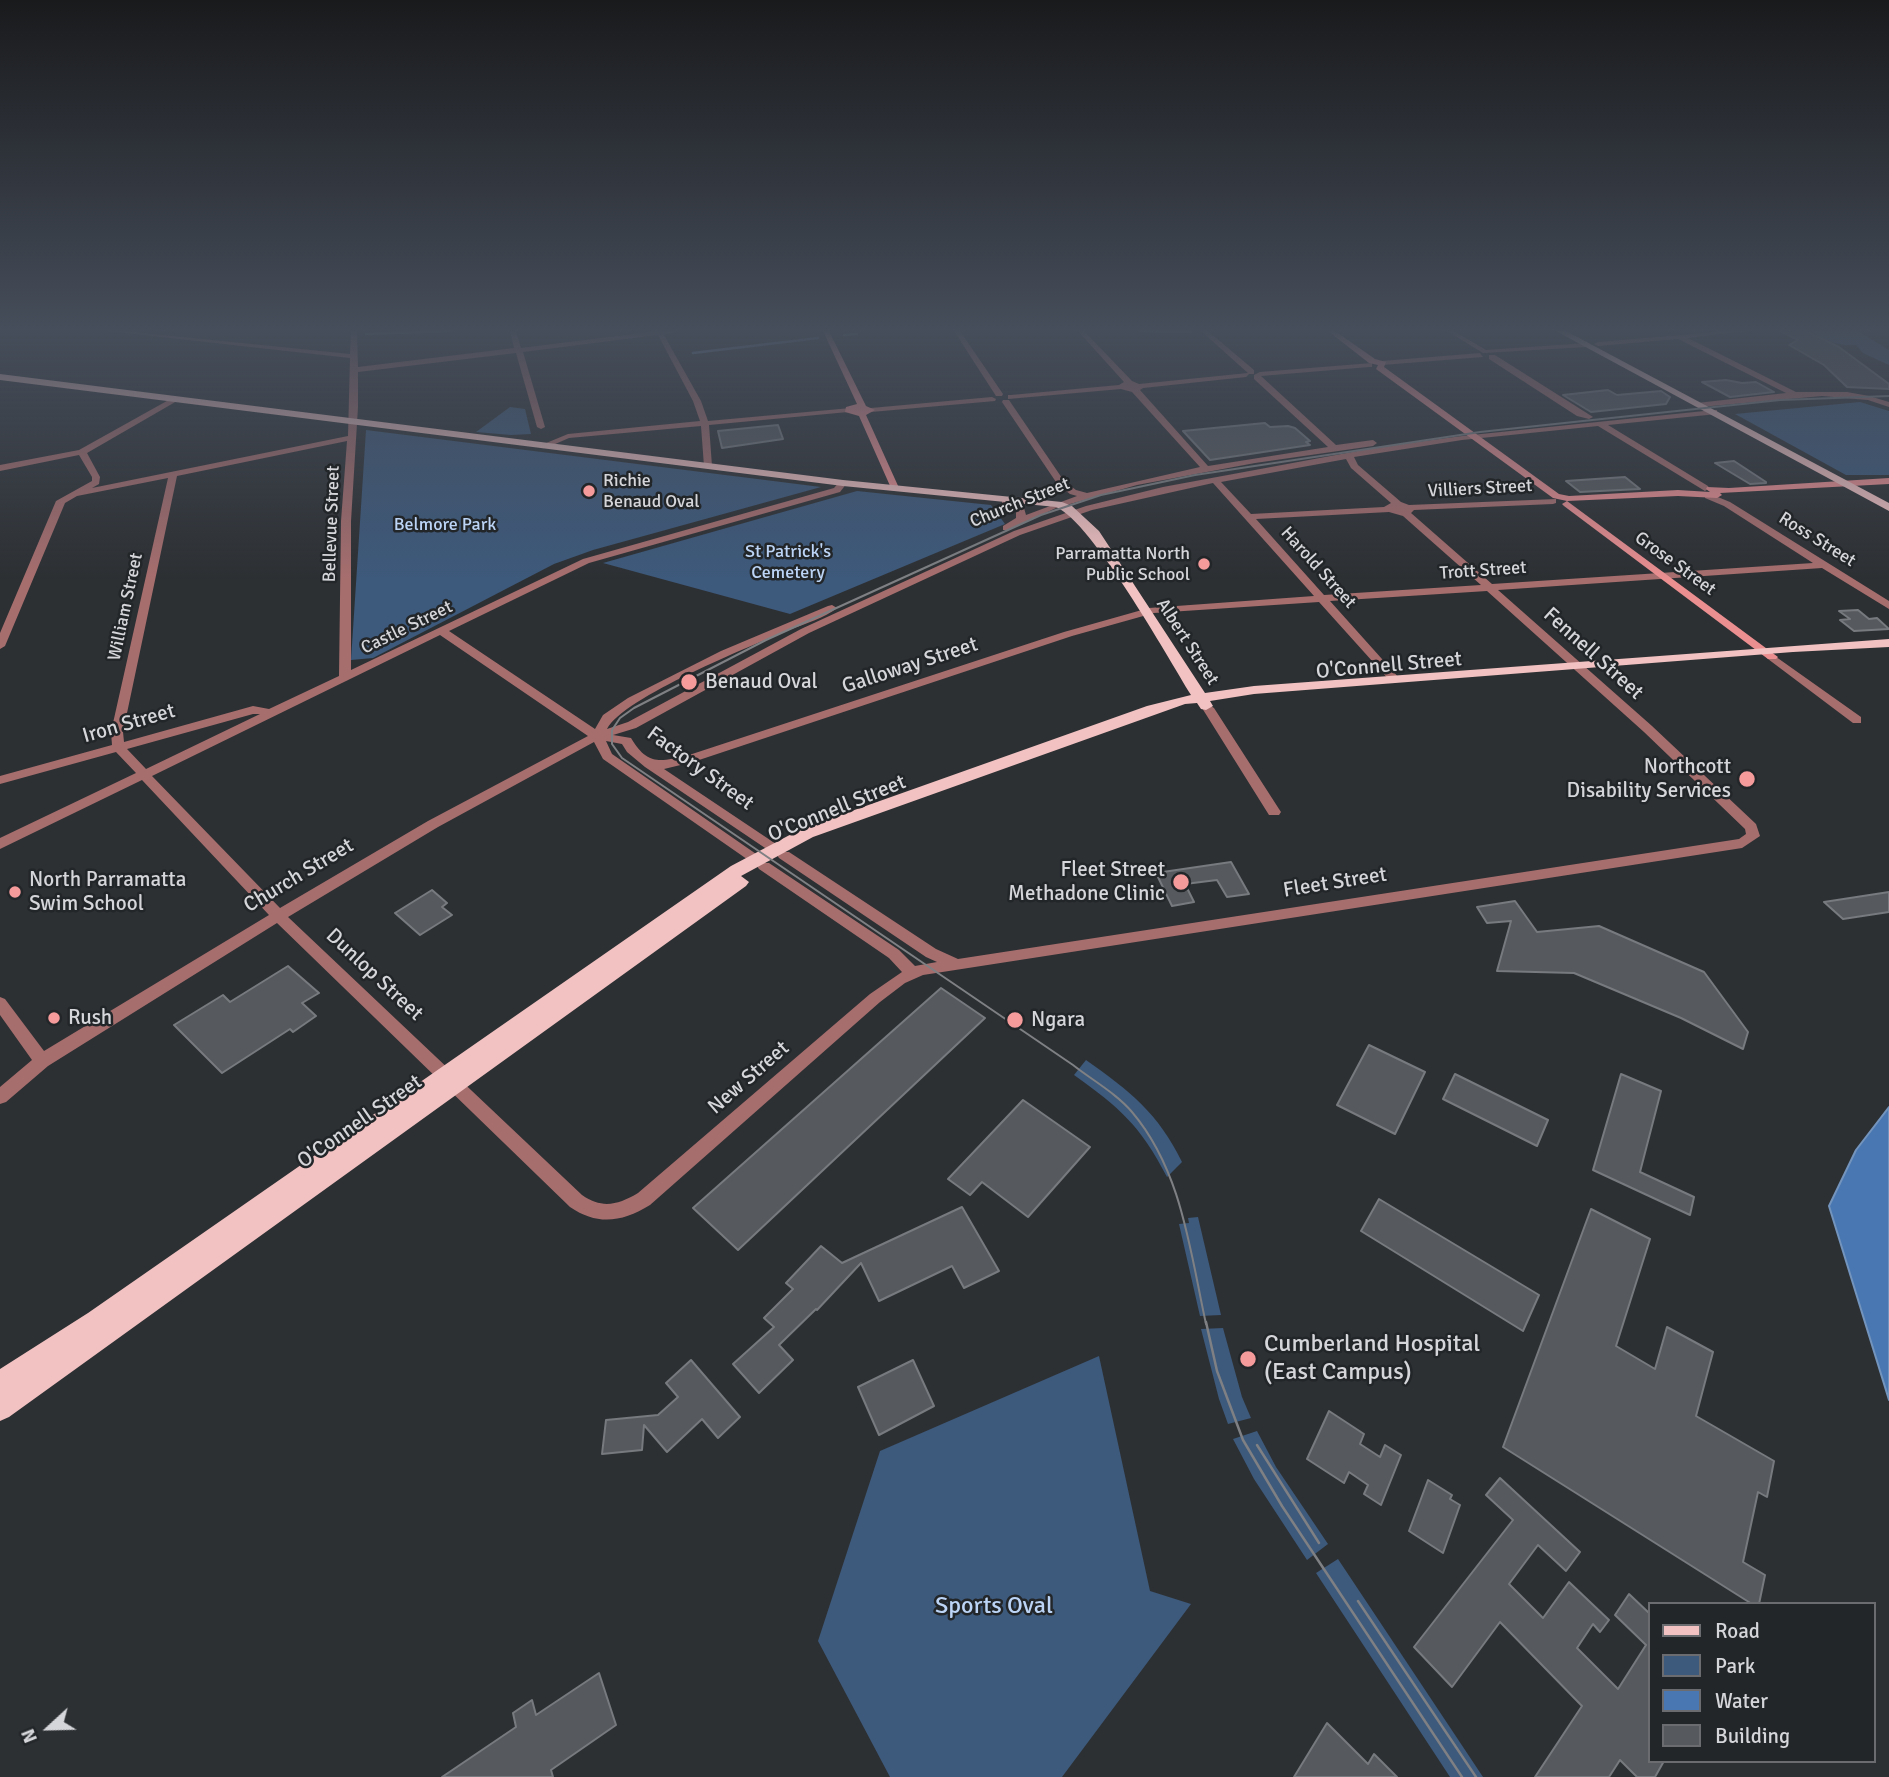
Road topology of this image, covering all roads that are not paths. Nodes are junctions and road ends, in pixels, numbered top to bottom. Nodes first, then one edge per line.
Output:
1 (148, 414) edge
2 (290, 414) edge
3 (352, 414) edge
4 (537, 414) edge
5 (702, 414) edge
6 (808, 414) edge
7 (867, 414) edge
8 (1018, 414) edge
9 (1156, 414) edge
10 (1297, 414) edge
11 (1443, 414) edge
12 (1580, 414) edge
13 (1625, 414) edge
14 (1663, 414) edge
15 (1720, 414) edge
16 (1589, 417) junction
17 (352, 422) junction
18 (705, 424) junction
19 (1600, 424) junction
20 (541, 427) dead end
21 (1470, 434) junction
22 (351, 438) junction
23 (544, 446) junction
24 (1334, 448) junction
25 (82, 452) junction
26 (1349, 456) junction
27 (708, 466) junction
28 (0, 468) edge
29 (1207, 470) junction
30 (173, 474) junction
31 (1215, 480) junction
32 (1889, 481) edge
33 (843, 483) junction
34 (1850, 484) junction
35 (895, 488) junction
36 (1707, 492) junction
37 (74, 494) junction
38 (1090, 496) junction
39 (1554, 498) junction
40 (1000, 501) junction
41 (1568, 502) junction
42 (1889, 502) edge
43 (1053, 506) junction
44 (1889, 508) edge
45 (1400, 509) junction
46 (1071, 514) junction
47 (1249, 517) junction
48 (1016, 524) junction
49 (1824, 565) junction
50 (1663, 576) junction
51 (1492, 588) junction
52 (1322, 599) junction
53 (1889, 606) edge
54 (1144, 611) junction
55 (441, 631) junction
56 (1889, 643) edge
57 (0, 646) edge
58 (1767, 654) junction
59 (1581, 669) junction
60 (345, 677) junction
61 (1395, 680) junction
62 (1205, 703) junction
63 (269, 715) junction
64 (1857, 720) dead end
65 (632, 725) junction
66 (597, 736) junction
67 (627, 741) junction
68 (118, 747) junction
69 (689, 759) junction
70 (649, 764) junction
71 (145, 774) junction
72 (0, 780) edge
73 (676, 782) junction
74 (1275, 812) dead end
75 (1751, 827) joint
76 (0, 844) edge
77 (779, 852) junction
78 (759, 863) junction
79 (278, 915) junction
80 (957, 963) junction
81 (913, 973) junction
82 (0, 1003) edge
83 (37, 1065) junction
84 (450, 1079) junction
85 (0, 1083) edge
86 (0, 1097) edge
87 (614, 1214) joint
88 (0, 1384) edge
89 (0, 1408) edge

1 - 25 street
2 - 17 main road
3 - 17 street, Bellevue Street
4 - 20 street
5 - 18 street
6 - 18 street
7 - 35 street
8 - 38 street
9 - 29 street
10 - 24 street
11 - 21 street
12 - 16 street
13 - 16 street, Church Street
14 - 19 street, Church Street
15 - 34 main road
16 - 21 street, Church Street
17 - 22 street, Bellevue Street
17 - 23 main road
18 - 23 street
18 - 27 street
19 - 21 street, Church Street
19 - 36 street, Ross Street
21 - 24 street, Church Street
21 - 26 street, Church Street
21 - 39 street
22 - 30 street
22 - 60 street, Bellevue Street
23 - 27 main road
24 - 29 street, Church Street
25 - 28 street
25 - 37 street
26 - 31 street, Church Street
26 - 45 street, Fennell Street
27 - 33 main road
29 - 38 street, Church Street
30 - 37 street
30 - 68 street, William Street
31 - 46 street, Church Street
31 - 47 street, Harold Street
32 - 34 street
33 - 35 main road
33 - 55 street, Castle Street
34 - 36 street
34 - 42 main road
34 - 44 main road
35 - 40 main road
36 - 41 street
36 - 49 street, Ross Street
37 - 57 street
38 - 43 street, Church Street
39 - 41 street
39 - 45 street, Villiers Street
40 - 43 main road
40 - 48 street
41 - 50 street, Grose Street
43 - 46 main road
43 - 48 street, Church Street
45 - 47 street, Villiers Street
45 - 51 street, Fennell Street
46 - 54 main road, Albert Street
46 - 65 street, Church Street
47 - 52 street, Harold Street
48 - 66 street, Church Street
49 - 50 street, Trott Street
49 - 53 street, Ross Street
50 - 51 street, Trott Street
50 - 58 street, Grose Street
51 - 52 street, Trott Street
51 - 59 street, Fennell Street
52 - 54 street, Trott Street
52 - 61 street, Harold Street
54 - 62 main road, Albert Street
54 - 69 street, Galloway Street
55 - 60 street, Castle Street
55 - 66 street, Factory Street
56 - 58 main road, O'Connell Street
58 - 59 main road, O'Connell Street
58 - 64 street
59 - 61 main road, O'Connell Street
59 - 62 main road, O'Connell Street
59 - 75 street, Fennell Street
60 - 63 street, Castle Street
61 - 62 main road, O'Connell Street
62 - 74 street, Albert Street
62 - 77 main road, O'Connell Street
63 - 68 street, Iron Street
63 - 71 street, Castle Street
65 - 66 street, Church Street
65 - 67 street
66 - 67 street, Factory Street
66 - 78 street, Factory Street
66 - 79 street, Church Street
67 - 70 street, Factory Street
68 - 71 street, Dunlop Street
68 - 72 street, Iron Street
69 - 70 street, Galloway Street
69 - 73 street
70 - 73 street, Factory Street
71 - 76 street, Castle Street
71 - 79 street, Dunlop Street
73 - 77 street, Factory Street
75 - 80 street, Fleet Street
77 - 78 main road, O'Connell Street
77 - 80 street, Factory Street
78 - 81 street, Factory Street
78 - 84 main road, O'Connell Street
79 - 83 street, Church Street
79 - 84 street, Dunlop Street
80 - 81 street, Fleet Street
81 - 87 street, New Street
82 - 83 street
83 - 85 street, Church Street
83 - 86 street, Church Street
84 - 87 street, Dunlop Street
84 - 88 main road, O'Connell Street
84 - 89 main road, O'Connell Street

